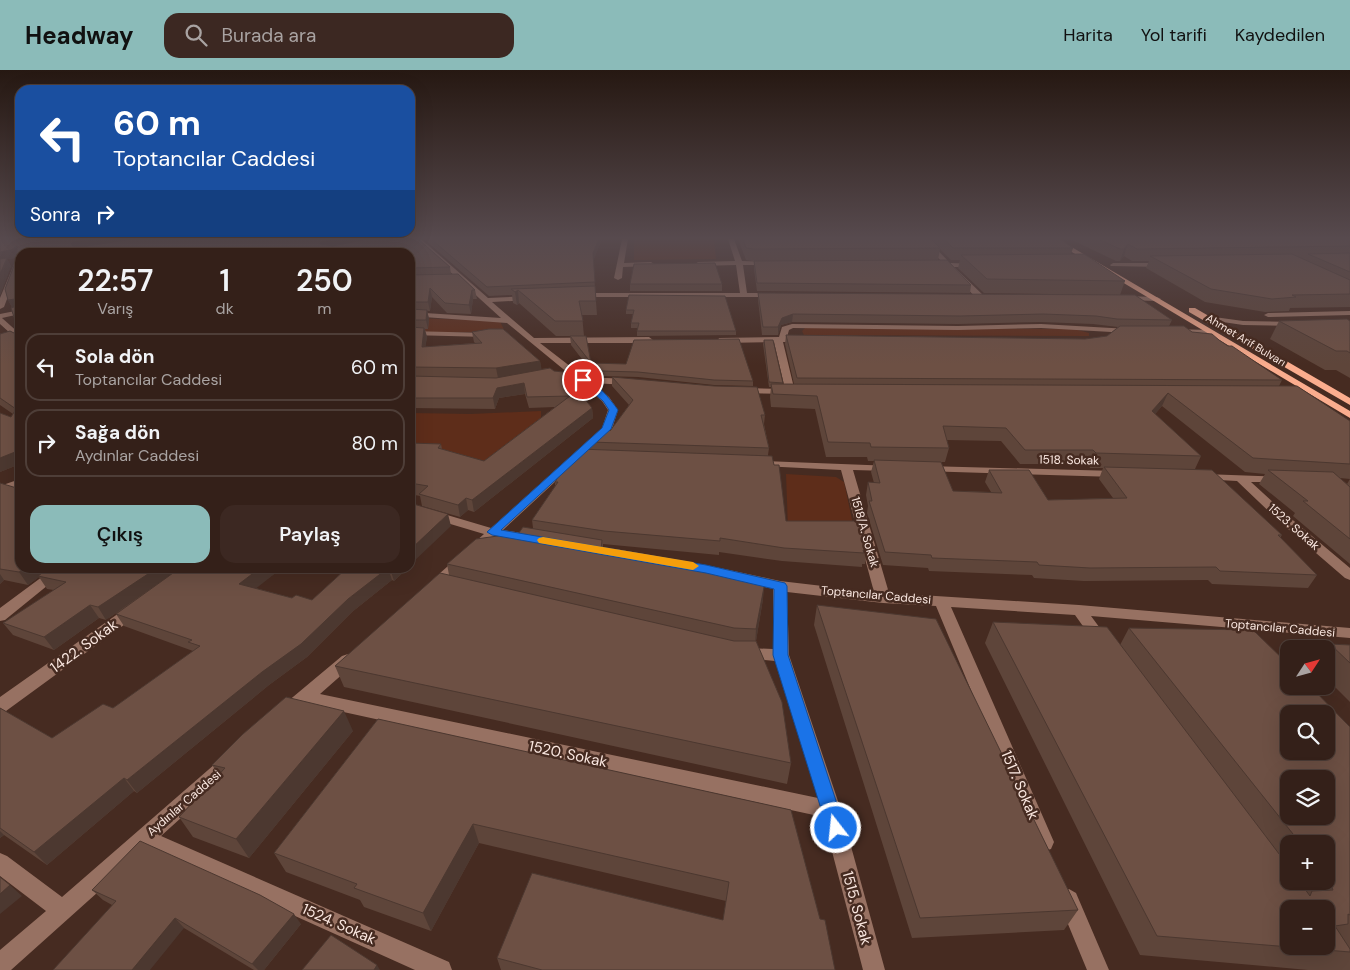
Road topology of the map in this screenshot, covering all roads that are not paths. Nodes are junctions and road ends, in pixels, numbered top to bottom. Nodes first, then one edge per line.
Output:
1 (10, 281) edge
2 (460, 281) edge
3 (742, 281) edge
4 (965, 281) edge
5 (1126, 281) edge
6 (1141, 281) edge
7 (744, 295) junction
8 (784, 295) edge
9 (567, 296) edge
10 (540, 298) edge
11 (971, 298) edge
12 (981, 298) junction
13 (991, 298) edge
14 (1117, 298) edge
15 (1157, 299) junction
16 (486, 300) junction
17 (0, 307) edge
18 (15, 313) edge
19 (1350, 313) edge
20 (415, 315) edge
21 (0, 316) edge
22 (1203, 317) junction
23 (0, 320) edge
24 (1302, 324) edge
25 (509, 328) junction
26 (1114, 331) junction
27 (1143, 331) edge
28 (1163, 331) edge
29 (1211, 332) junction
30 (415, 333) edge
31 (15, 334) edge
32 (493, 335) edge
33 (528, 338) junction
34 (780, 339) junction
35 (810, 339) edge
36 (659, 340) edge
37 (708, 340) edge
38 (1100, 341) edge
39 (570, 370) junction
40 (554, 373) edge
41 (583, 380) junction
42 (638, 382) edge
43 (733, 390) edge
44 (1294, 394) edge
45 (1315, 394) junction
46 (1350, 402) edge
47 (1350, 415) edge
48 (577, 457) junction
49 (597, 458) edge
50 (753, 464) edge
51 (846, 467) junction
52 (1130, 475) edge
53 (1190, 476) edge
54 (1239, 477) junction
55 (1288, 480) edge
56 (15, 484) edge
57 (0, 490) edge
58 (415, 509) edge
59 (492, 532) junction
60 (551, 542) edge
61 (599, 550) edge
62 (56, 573) edge
63 (1350, 575) edge
64 (436, 585) junction
65 (780, 586) junction
66 (455, 589) edge
67 (422, 597) edge
68 (883, 598) junction
69 (941, 601) junction
70 (144, 602) edge
71 (1079, 610) junction
72 (0, 616) edge
73 (1246, 625) junction
74 (1350, 634) edge
75 (1258, 638) edge
76 (1109, 651) edge
77 (356, 654) edge
78 (733, 654) edge
79 (780, 655) junction
80 (304, 697) junction
81 (0, 706) edge
82 (275, 723) edge
83 (238, 755) edge
84 (831, 810) junction
85 (144, 838) junction
86 (1052, 862) edge
87 (0, 863) edge
88 (1060, 880) edge
89 (62, 910) junction
90 (0, 964) edge
91 (441, 970) edge
92 (874, 970) edge
93 (1098, 970) edge

1 - 17 street
2 - 16 street
3 - 7 street
4 - 12 street
5 - 15 main road, Ahmet Arif Bulvarı
6 - 22 main road, Ahmet Arif Bulvarı
7 - 8 street
7 - 9 street
10 - 16 street
11 - 12 street
12 - 13 street
14 - 15 street
15 - 29 main road, Ahmet Arif Bulvarı
16 - 25 street
18 - 21 street
19 - 22 street
20 - 25 street
22 - 24 street
22 - 46 main road, Ahmet Arif Bulvarı
23 - 31 street
25 - 33 street
26 - 27 street
26 - 34 street
26 - 38 street
28 - 29 street
29 - 45 main road, Ahmet Arif Bulvarı
30 - 32 street
33 - 36 street
33 - 39 street
34 - 35 street
34 - 37 street
34 - 43 street
39 - 40 street
39 - 41 street
41 - 42 street
41 - 48 street
44 - 45 street
45 - 47 main road, Ahmet Arif Bulvarı
48 - 49 street
48 - 59 street
50 - 51 street, 1518. Sokak
51 - 52 street, 1518. Sokak
51 - 68 street, 1518/A. Sokak
53 - 54 street
54 - 55 street
54 - 63 street, 1523. Sokak
56 - 57 street
58 - 59 street
59 - 60 street
59 - 64 street
61 - 65 street, Toptancılar Caddesi
62 - 72 street
64 - 66 street
64 - 67 street
65 - 68 street, Toptancılar Caddesi
65 - 79 street, 1515. Sokak
68 - 69 street, Toptancılar Caddesi
69 - 71 street, Toptancılar Caddesi
69 - 86 street, 1517. Sokak
70 - 81 street, 1422. Sokak
71 - 73 street, Toptancılar Caddesi
71 - 76 street
73 - 74 street, Toptancılar Caddesi
73 - 75 street
77 - 80 street
78 - 79 street
79 - 84 street, 1515. Sokak
80 - 82 street
80 - 84 street, 1520. Sokak
83 - 85 street, Aydınlar Caddesi
84 - 92 street, 1515. Sokak
85 - 89 street, Aydınlar Caddesi
85 - 91 street, 1524. Sokak
87 - 89 street
88 - 93 street
89 - 90 street, Aydınlar Caddesi

